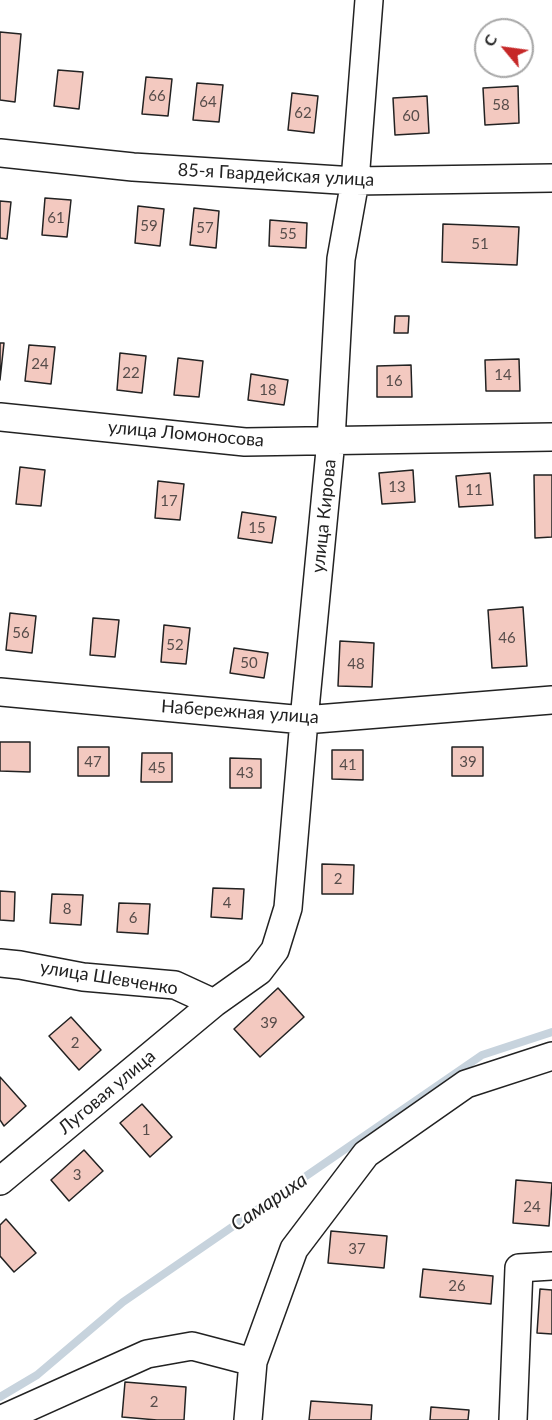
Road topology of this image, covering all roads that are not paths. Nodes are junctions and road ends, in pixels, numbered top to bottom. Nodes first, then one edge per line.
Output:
1 (369, 0) edge
2 (0, 153) edge
3 (552, 178) edge
4 (355, 181) junction
5 (0, 417) edge
6 (552, 437) edge
7 (331, 440) junction
8 (0, 692) edge
9 (552, 700) edge
10 (304, 720) junction
11 (0, 963) edge
12 (214, 1003) junction
13 (552, 1056) edge
14 (0, 1181) edge
15 (552, 1266) edge
16 (253, 1362) junction
17 (0, 1420) edge
18 (248, 1420) edge
19 (513, 1420) edge

1 - 4 street, улица Кирова
2 - 4 street, 85-я Гвардейская улица
3 - 4 street, 85-я Гвардейская улица
4 - 7 street, улица Кирова
5 - 7 street, улица Ломоносова
6 - 7 street, улица Ломоносова
7 - 10 street, улица Кирова
8 - 10 street, Набережная улица
9 - 10 street, Набережная улица
10 - 12 street, улица Кирова
11 - 12 street, улица Шевченко
12 - 14 street, Луговая улица
13 - 16 street
15 - 19 street
16 - 17 street
16 - 18 street

